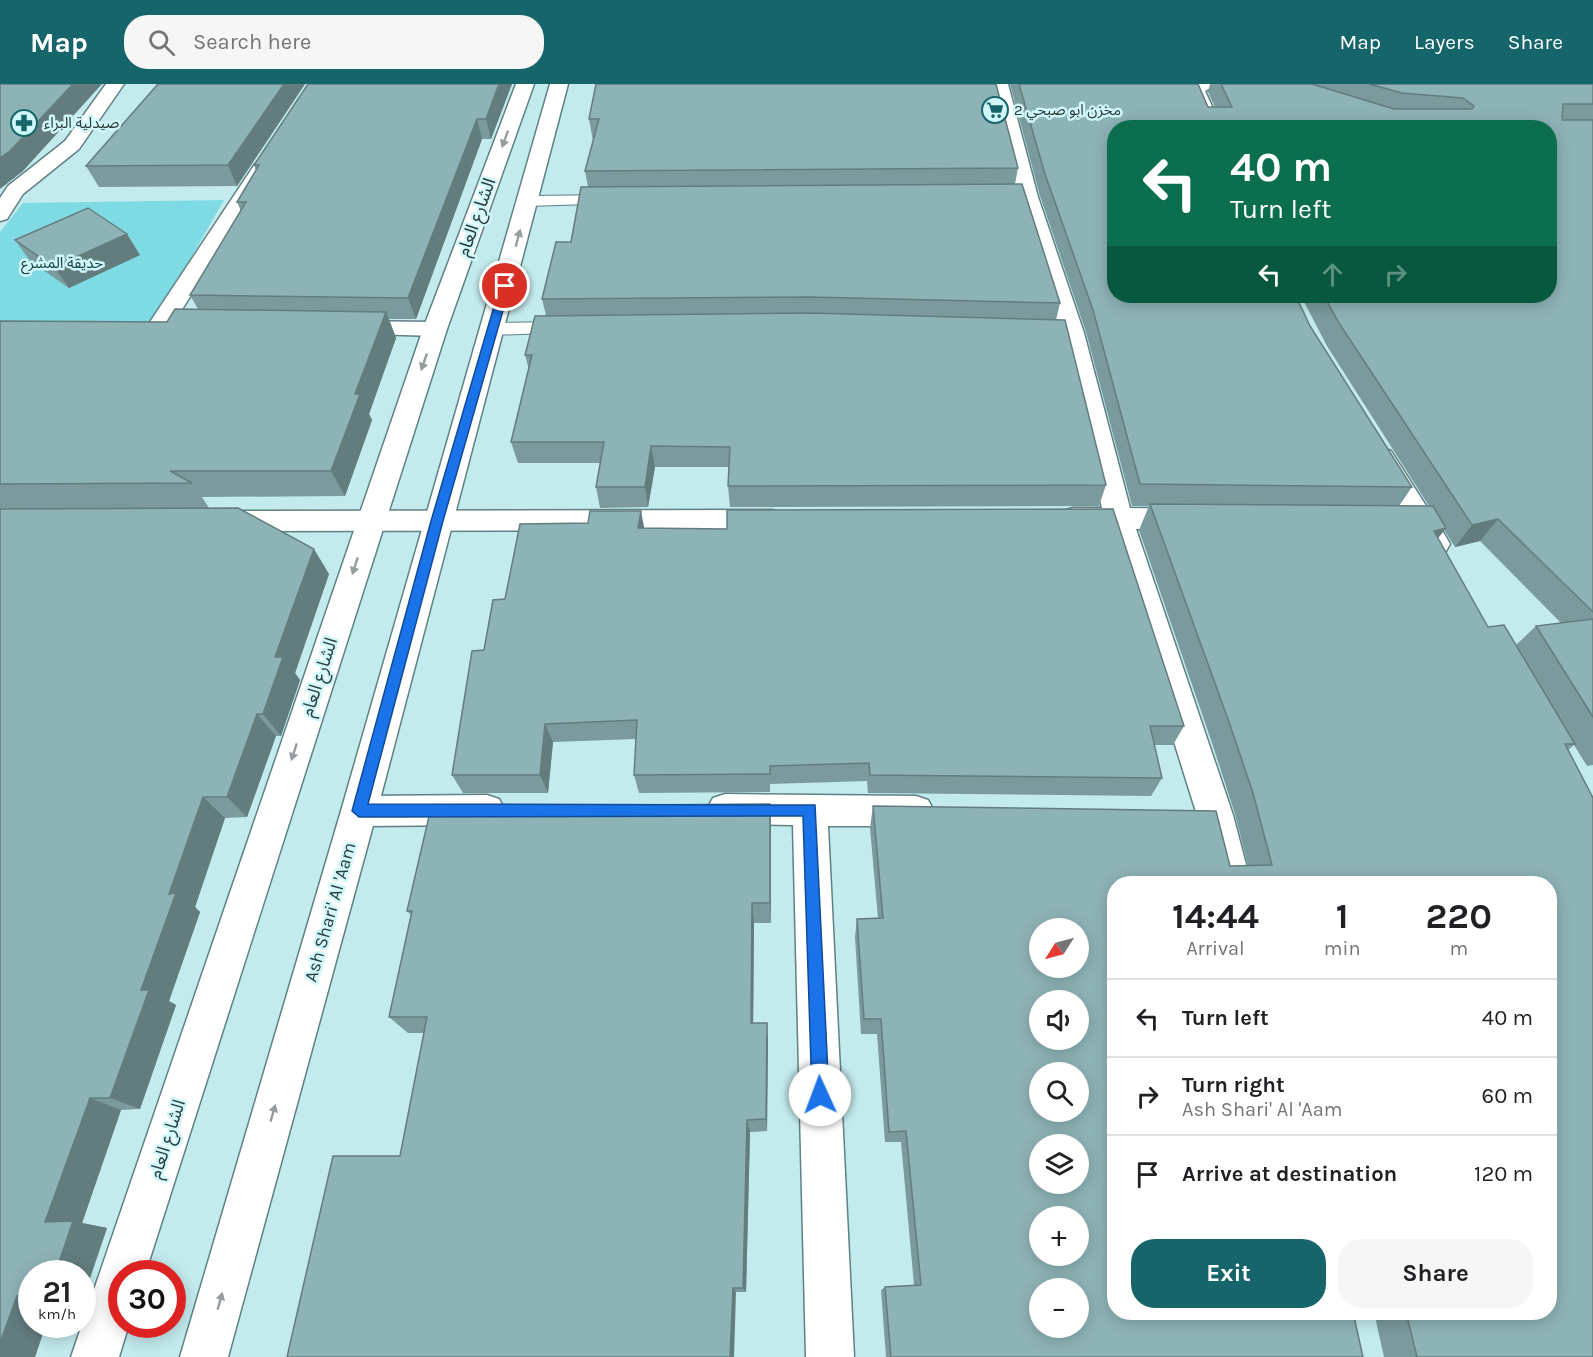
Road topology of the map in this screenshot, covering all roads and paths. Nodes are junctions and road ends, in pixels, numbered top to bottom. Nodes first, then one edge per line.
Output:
1 (115, 84) edge
2 (525, 84) edge
3 (559, 84) edge
4 (999, 84) edge
5 (1209, 84) edge
6 (1210, 120) edge
7 (274, 150) edge
8 (635, 199) edge
9 (528, 201) junction
10 (0, 215) edge
11 (184, 326) edge
12 (327, 328) edge
13 (587, 328) edge
14 (435, 329) junction
15 (493, 329) junction
16 (1368, 434) edge
17 (1046, 518) edge
18 (1118, 518) junction
19 (795, 519) edge
20 (1212, 519) edge
21 (1387, 520) edge
22 (192, 521) edge
23 (370, 521) junction
24 (437, 521) junction
25 (1422, 521) junction
26 (1451, 571) edge
27 (810, 809) junction
28 (513, 810) edge
29 (691, 810) edge
30 (359, 811) junction
31 (953, 811) edge
32 (1179, 815) edge
33 (1215, 815) junction
34 (1231, 876) edge
35 (127, 1260) edge
36 (108, 1318) edge
37 (95, 1357) edge
38 (204, 1357) edge
39 (830, 1357) edge

1 - 10 street
2 -> 14 street, الشارع العام
3 - 9 street, Ash Shari' Al 'Aam
4 - 18 street
5 - 6 street
7 - 11 street
8 - 9 lane
15 -> 9 street, Ash Shari' Al 'Aam
12 - 14 street
13 - 15 lane
14 -> 23 street, الشارع العام
15 - 24 street, Ash Shari' Al 'Aam
16 - 25 street
17 - 18 street
18 - 20 street
18 - 33 street
19 - 24 street
21 - 25 street
22 - 23 street
23 - 24 street
23 -> 35 street, الشارع العام
24 - 30 street, Ash Shari' Al 'Aam
25 - 26 street
27 - 29 street
27 - 31 street
27 - 39 street
28 - 30 street
38 -> 30 street, Ash Shari' Al 'Aam
32 - 33 street
33 - 34 street
36 - 37 street, الشارع العام

